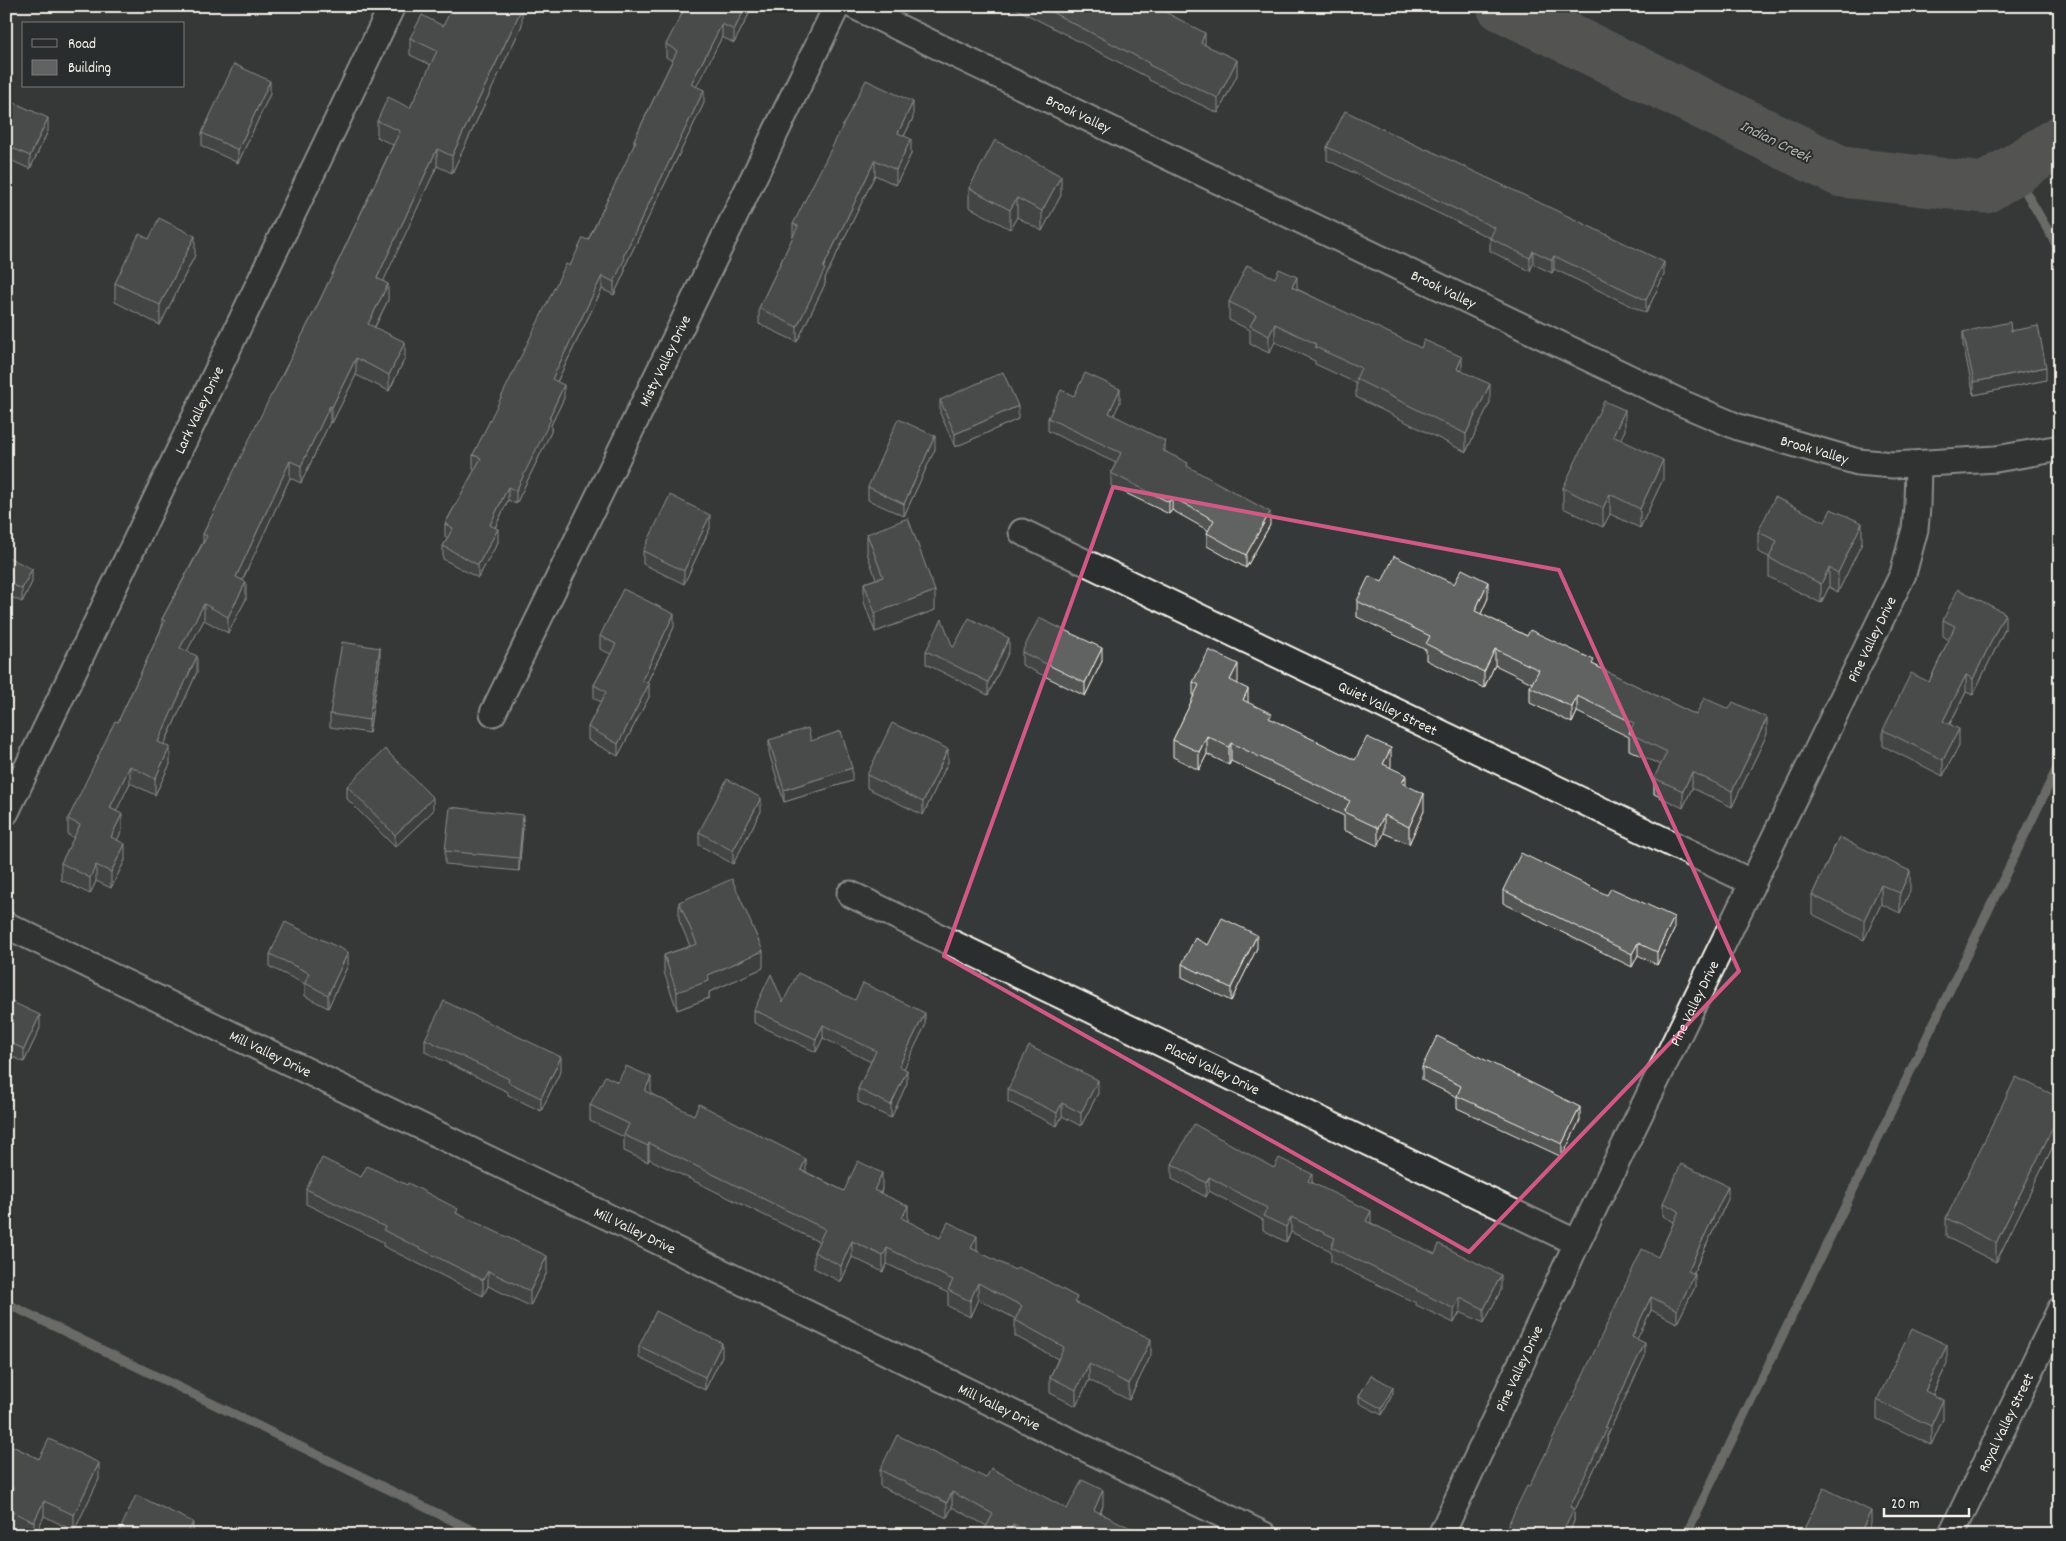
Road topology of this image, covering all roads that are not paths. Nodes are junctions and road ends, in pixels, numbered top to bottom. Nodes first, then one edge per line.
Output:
1 (392, 6) edge
2 (837, 6) edge
3 (854, 6) edge
4 (2060, 448) edge
5 (1918, 465) junction
6 (1022, 532) dead end
7 (493, 713) dead end
8 (6, 812) edge
9 (1753, 883) junction
10 (850, 894) dead end
11 (6, 925) edge
12 (1577, 1243) junction
13 (2060, 1310) edge
14 (1264, 1535) edge
15 (1440, 1535) edge
16 (1951, 1535) edge

1 - 8 street, Lark Valley Drive
2 - 7 street, Misty Valley Drive
3 - 5 street, Brook Valley
4 - 5 street, Brook Valley
5 - 9 street, Pine Valley Drive
6 - 9 street, Quiet Valley Street
9 - 12 street, Pine Valley Drive
10 - 12 street, Placid Valley Drive
11 - 14 street, Mill Valley Drive
12 - 15 street, Pine Valley Drive
13 - 16 street, Royal Valley Street

